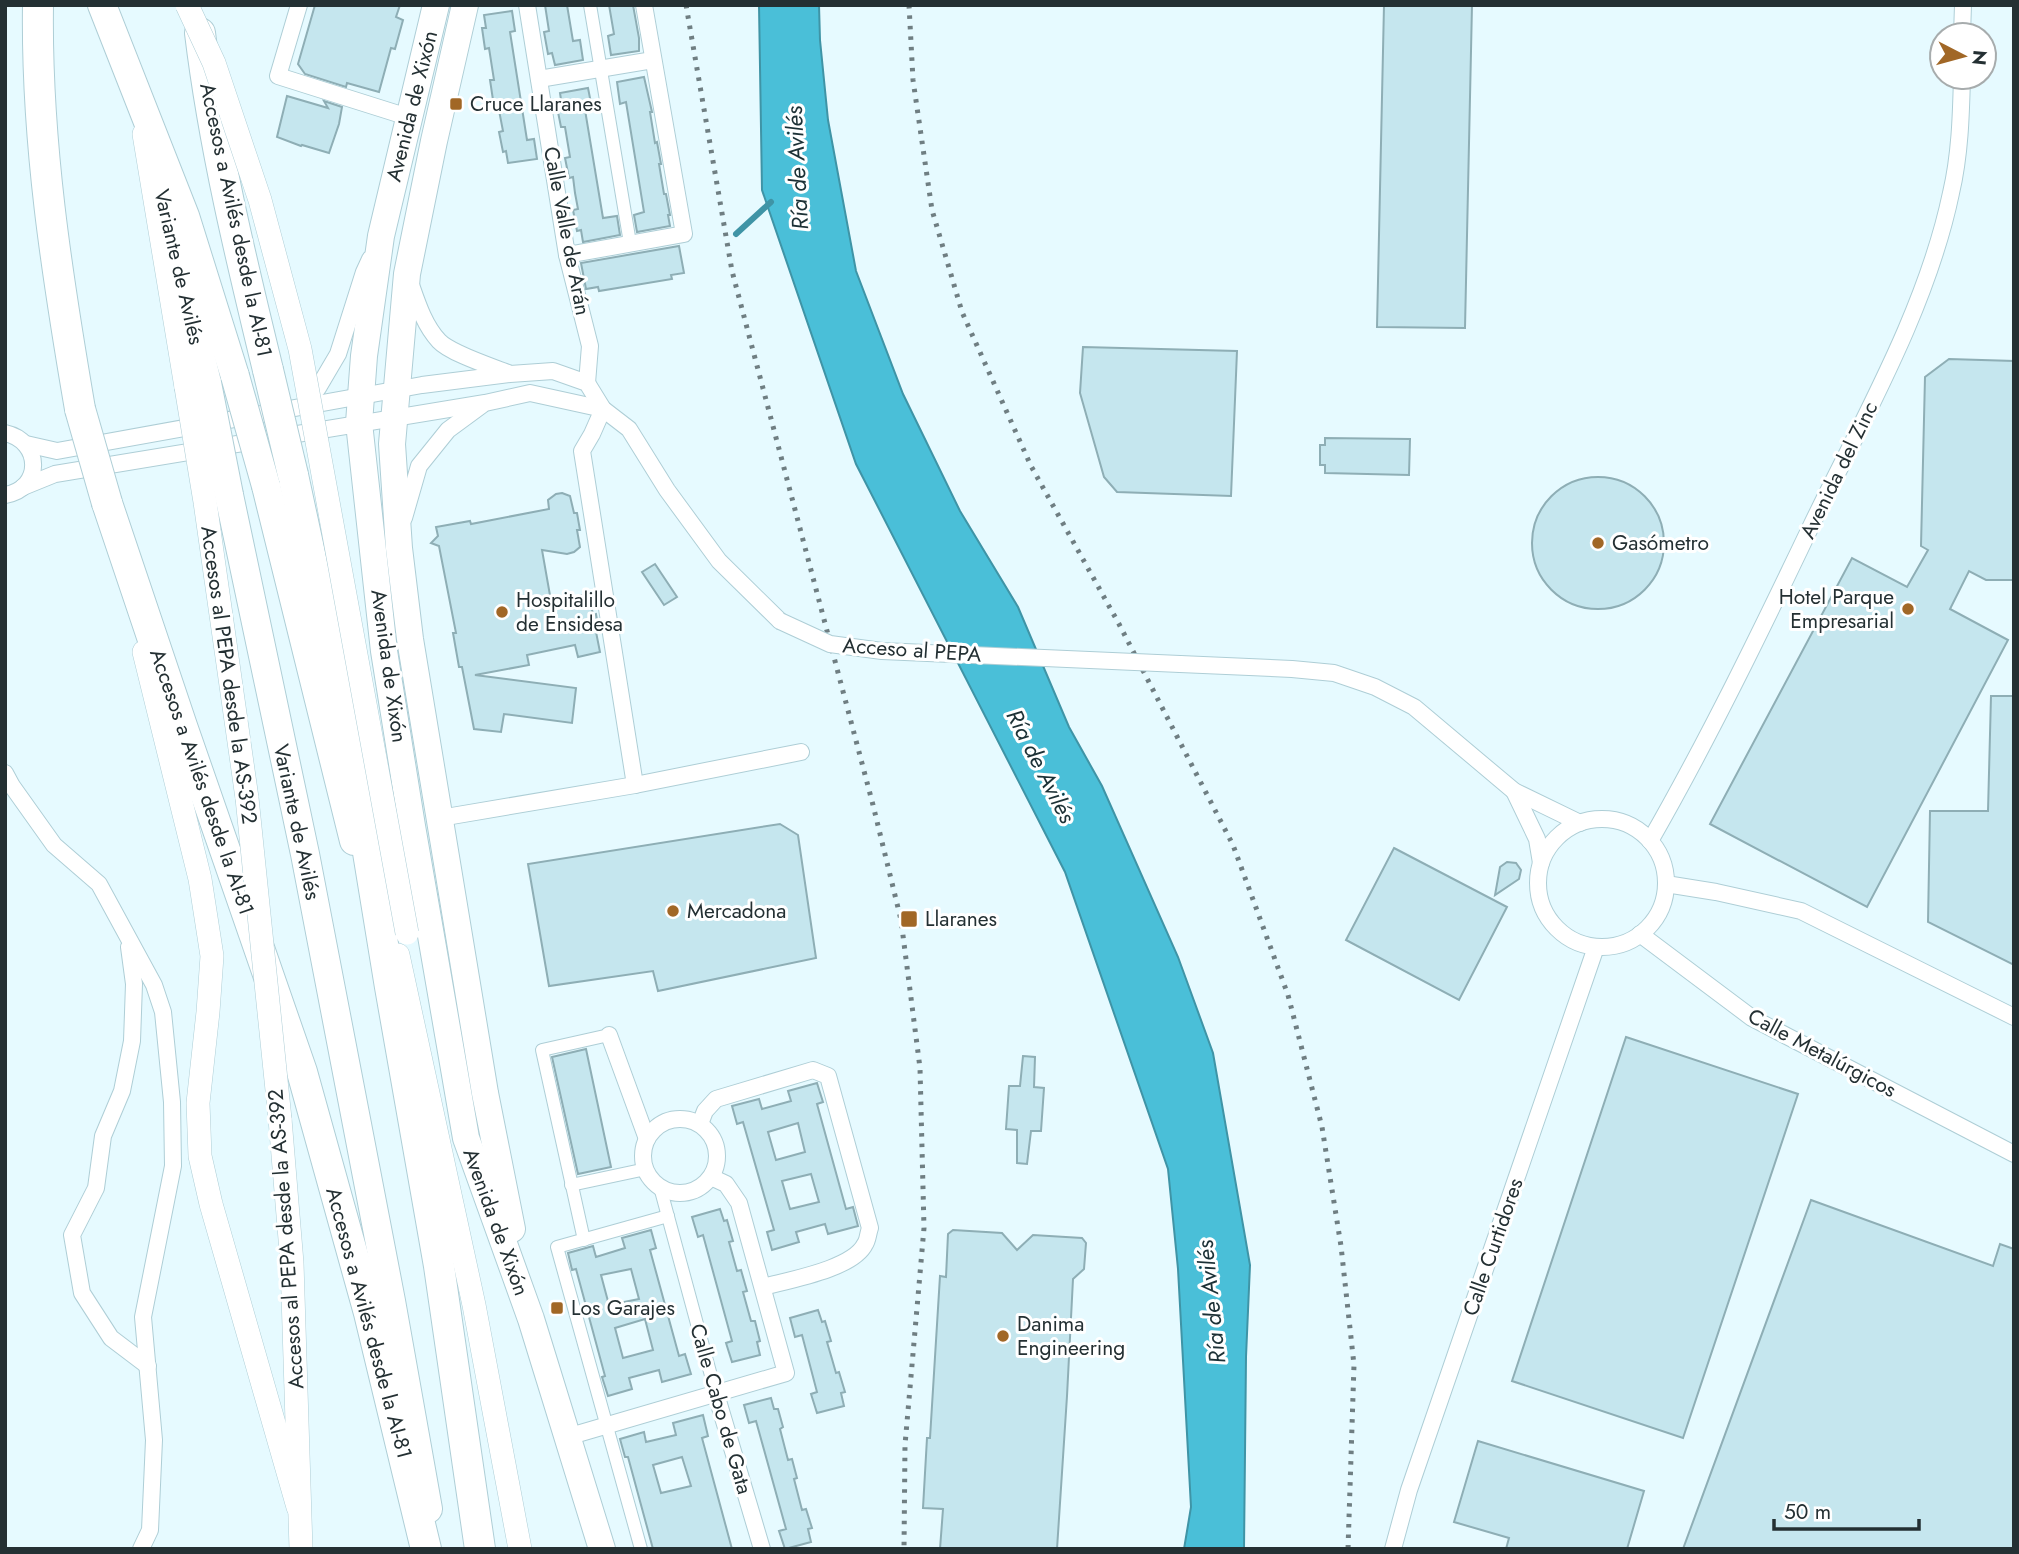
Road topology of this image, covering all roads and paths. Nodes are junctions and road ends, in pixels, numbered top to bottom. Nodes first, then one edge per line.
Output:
1 (38, 5) edge
2 (187, 5) edge
3 (197, 5) edge
4 (299, 5) edge
5 (436, 5) edge
6 (465, 5) edge
7 (527, 5) edge
8 (590, 5) edge
9 (644, 5) edge
10 (105, 12) edge
11 (653, 60) junction
12 (601, 69) junction
13 (539, 79) junction
14 (1962, 91) edge
15 (139, 99) junction
16 (408, 117) junction
17 (381, 236) junction
18 (630, 243) junction
19 (567, 254) junction
20 (407, 274) junction
21 (510, 374) junction
22 (587, 383) junction
23 (396, 390) junction
24 (361, 396) junction
25 (485, 403) junction
26 (301, 407) junction
27 (603, 409) junction
28 (393, 418) junction
29 (359, 423) junction
30 (5, 433) edge
31 (26, 444) junction
32 (279, 480) junction
33 (23, 487) junction
34 (5, 495) edge
35 (217, 498) junction
36 (107, 503) junction
37 (398, 548) junction
38 (348, 730) junction
39 (801, 752) dead end
40 (5, 773) edge
41 (635, 785) junction
42 (1514, 791) junction
43 (440, 818) junction
44 (1580, 823) junction
45 (1650, 841) junction
46 (1541, 863) junction
47 (1666, 884) junction
48 (127, 934) junction
49 (1640, 934) junction
50 (1596, 947) junction
51 (390, 986) junction
52 (2014, 1017) edge
53 (609, 1035) joint
54 (701, 1124) junction
55 (647, 1139) junction
56 (2014, 1154) edge
57 (646, 1169) junction
58 (447, 1175) junction
59 (711, 1177) junction
60 (571, 1185) junction
61 (660, 1187) junction
62 (668, 1216) junction
63 (584, 1240) junction
64 (763, 1287) junction
65 (531, 1320) junction
66 (148, 1366) junction
67 (716, 1394) junction
68 (607, 1426) junction
69 (567, 1437) junction
70 (298, 1507) dead end
71 (141, 1549) edge
72 (301, 1549) edge
73 (426, 1549) edge
74 (433, 1549) edge
75 (480, 1549) edge
76 (520, 1549) edge
77 (602, 1549) edge
78 (641, 1549) edge
79 (762, 1549) edge
80 (1393, 1549) edge

1 - 36 highway, Accesos a Avilés desde la AI-81, bridge
2 - 58 main road, bridge
3 - 32 highway, Accesos a Avilés desde la AI-81, bridge
4 - 16 street
5 - 16 main road, Avenida de Xixón
6 - 20 main road, Avenida de Xixón
7 - 13 street, Calle Valle de Arán
8 - 12 street
9 - 11 street
10 - 15 highway, Variante de Avilés
11 - 12 street
11 - 18 street
12 - 13 street
12 - 18 street
13 - 19 street, Calle Valle de Arán
14 - 45 street, Avenida del Zinc
15 - 32 highway, Variante de Avilés, bridge
15 - 35 highway, Variante de Avilés, bridge
16 - 17 main road, Avenida de Xixón
17 - 24 main road, Avenida de Xixón
17 - 26 street
18 - 19 street
19 - 22 street, Calle Valle de Arán
20 - 21 street
20 - 23 main road, Avenida de Xixón
21 - 22 street
21 - 23 street
22 - 27 street, Acceso al PEPA
23 - 24 street
23 - 28 main road, Avenida de Xixón
24 - 26 street
24 - 29 main road, Avenida de Xixón
25 - 27 street
25 - 28 street
25 - 37 street
26 - 31 street
27 - 41 street
27 - 42 street, Acceso al PEPA, bridge
28 - 29 street
28 - 37 main road, Avenida de Xixón
29 - 33 street
29 - 65 main road, Avenida de Xixón
30 - 31 street
31 - 33 street
32 - 38 highway, Accesos a Avilés desde la AI-81
32 - 51 highway, Variante de Avilés
33 - 34 street
35 - 72 main road, Accesos al PEPA desde la AS-392, bridge
35 - 74 highway, Variante de Avilés
36 - 70 main road, Accesos al PEPA desde la AS-392
36 - 73 highway, Accesos a Avilés desde la AI-81
37 - 43 main road, Avenida de Xixón
38 - 51 highway, Accesos a Avilés desde la AI-81
38 - 58 main road
39 - 41 street
40 - 48 street
41 - 43 street
42 - 44 street
42 - 46 street
43 - 65 main road, Avenida de Xixón
44 - 45 street
44 - 46 street
45 - 47 street
46 - 50 street
47 - 49 street
47 - 52 street
48 - 66 street
48 - 66 street
49 - 50 street
49 - 56 street, Calle Metalúrgicos
50 - 80 street, Calle Curtidores
51 - 75 highway, Accesos a Avilés desde la AI-81
53 - 55 street
53 - 60 street
54 - 55 street
54 - 59 street
54 - 64 street
55 - 57 street
57 - 60 street
57 - 61 street
58 - 76 main road
59 - 61 street
59 - 64 street
60 - 63 street
61 - 62 street, Calle Cabo de Gata
62 - 63 street
62 - 67 street, Calle Cabo de Gata
63 - 68 street
64 - 67 street
65 - 69 main road, Avenida de Xixón
66 - 71 street
67 - 68 street
67 - 79 street, Calle Cabo de Gata
68 - 69 street
68 - 78 street
69 - 77 main road, Avenida de Xixón

